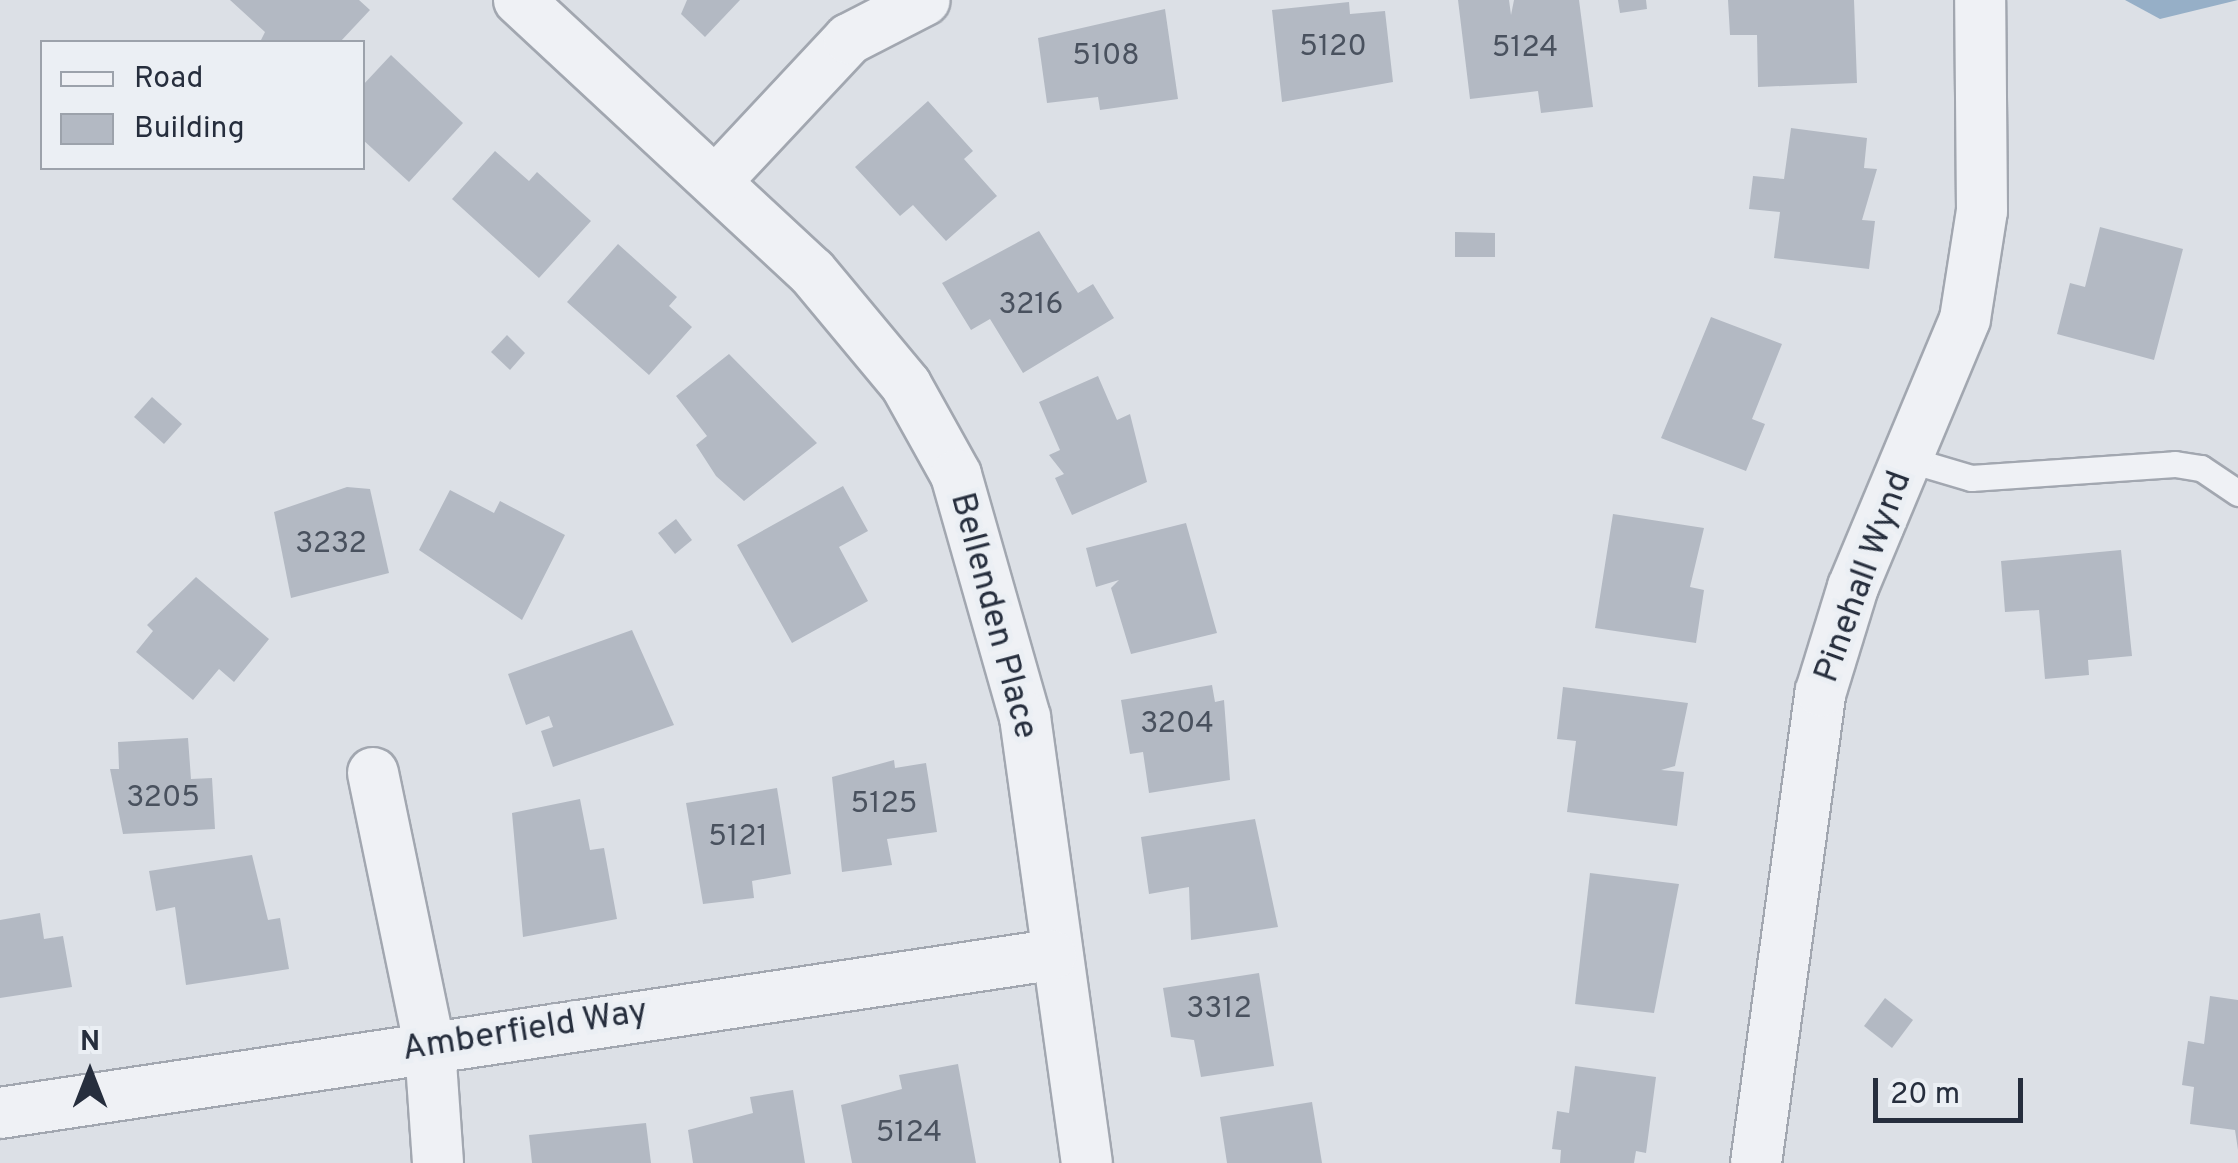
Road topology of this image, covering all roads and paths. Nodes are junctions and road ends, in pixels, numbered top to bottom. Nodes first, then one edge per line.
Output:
1 (519, 0) edge
2 (925, 0) edge
3 (1980, 0) edge
4 (718, 180) junction
5 (1906, 459) junction
6 (2238, 493) edge
7 (373, 773) dead end
8 (1051, 955) junction
9 (430, 1048) junction
10 (0, 1113) edge
11 (438, 1163) edge
12 (1087, 1163) edge
13 (1756, 1163) edge

1 - 4 street, Bellenden Place
2 - 4 street
3 - 5 street, Pinehall Wynd
4 - 8 street, Bellenden Place
5 - 6 lane
5 - 13 street, Pinehall Wynd
7 - 9 street
8 - 9 street, Amberfield Way
8 - 12 street, Bellenden Place
9 - 10 street, Amberfield Way
9 - 11 street

